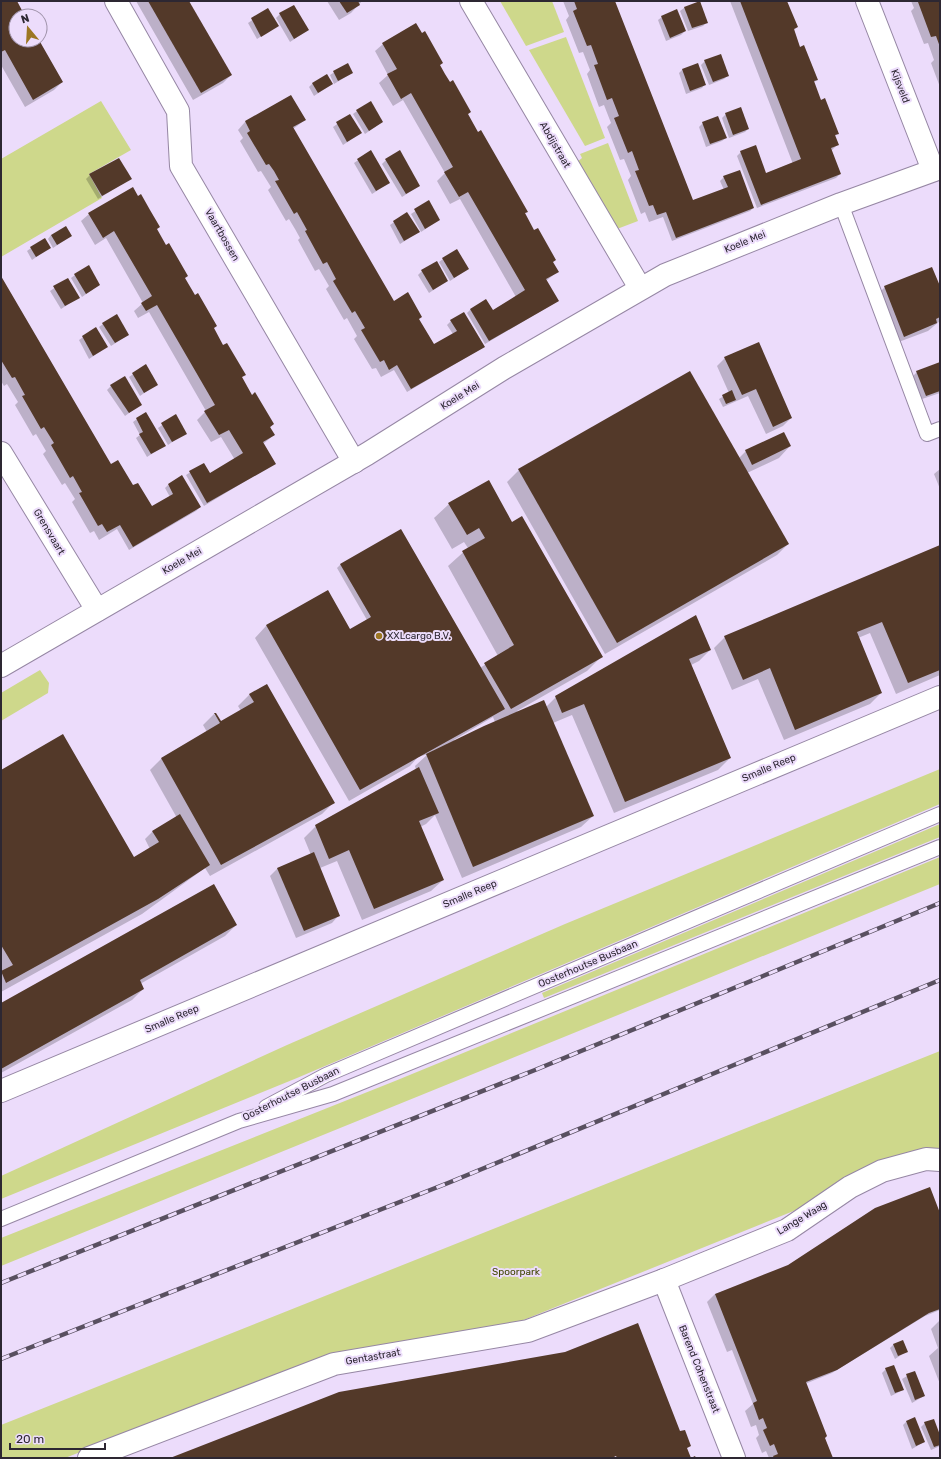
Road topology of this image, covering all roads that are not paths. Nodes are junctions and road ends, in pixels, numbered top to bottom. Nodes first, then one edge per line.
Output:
1 (116, 1) edge
2 (471, 1) edge
3 (867, 1) edge
4 (936, 169) edge
5 (841, 204) junction
6 (640, 288) junction
7 (940, 429) edge
8 (1, 453) edge
9 (354, 462) junction
10 (97, 610) junction
11 (1, 666) edge
12 (940, 697) edge
13 (940, 814) edge
14 (940, 847) edge
15 (1, 1091) edge
16 (239, 1121) junction
17 (933, 1160) edge
18 (1, 1219) edge
19 (664, 1280) junction
20 (89, 1458) edge
21 (734, 1458) edge

1 - 9 street, Vaartbossen
2 - 6 street, Abdijstraat
3 - 4 street, Kijsveld
4 - 5 street, Koele Mei
5 - 6 street, Koele Mei
5 - 7 lane
6 - 9 street, Koele Mei
8 - 10 street, Grensvaart
9 - 10 street, Koele Mei
10 - 11 street, Koele Mei
12 - 15 street, Smalle Reep
13 - 16 lane, Oosterhoutse Busbaan
14 - 16 lane, Oosterhoutse Busbaan
16 - 18 lane, Oosterhoutse Busbaan
17 - 19 street, Lange Waag
19 - 20 street, Gentastraat
19 - 21 street, Barend Cohenstraat

